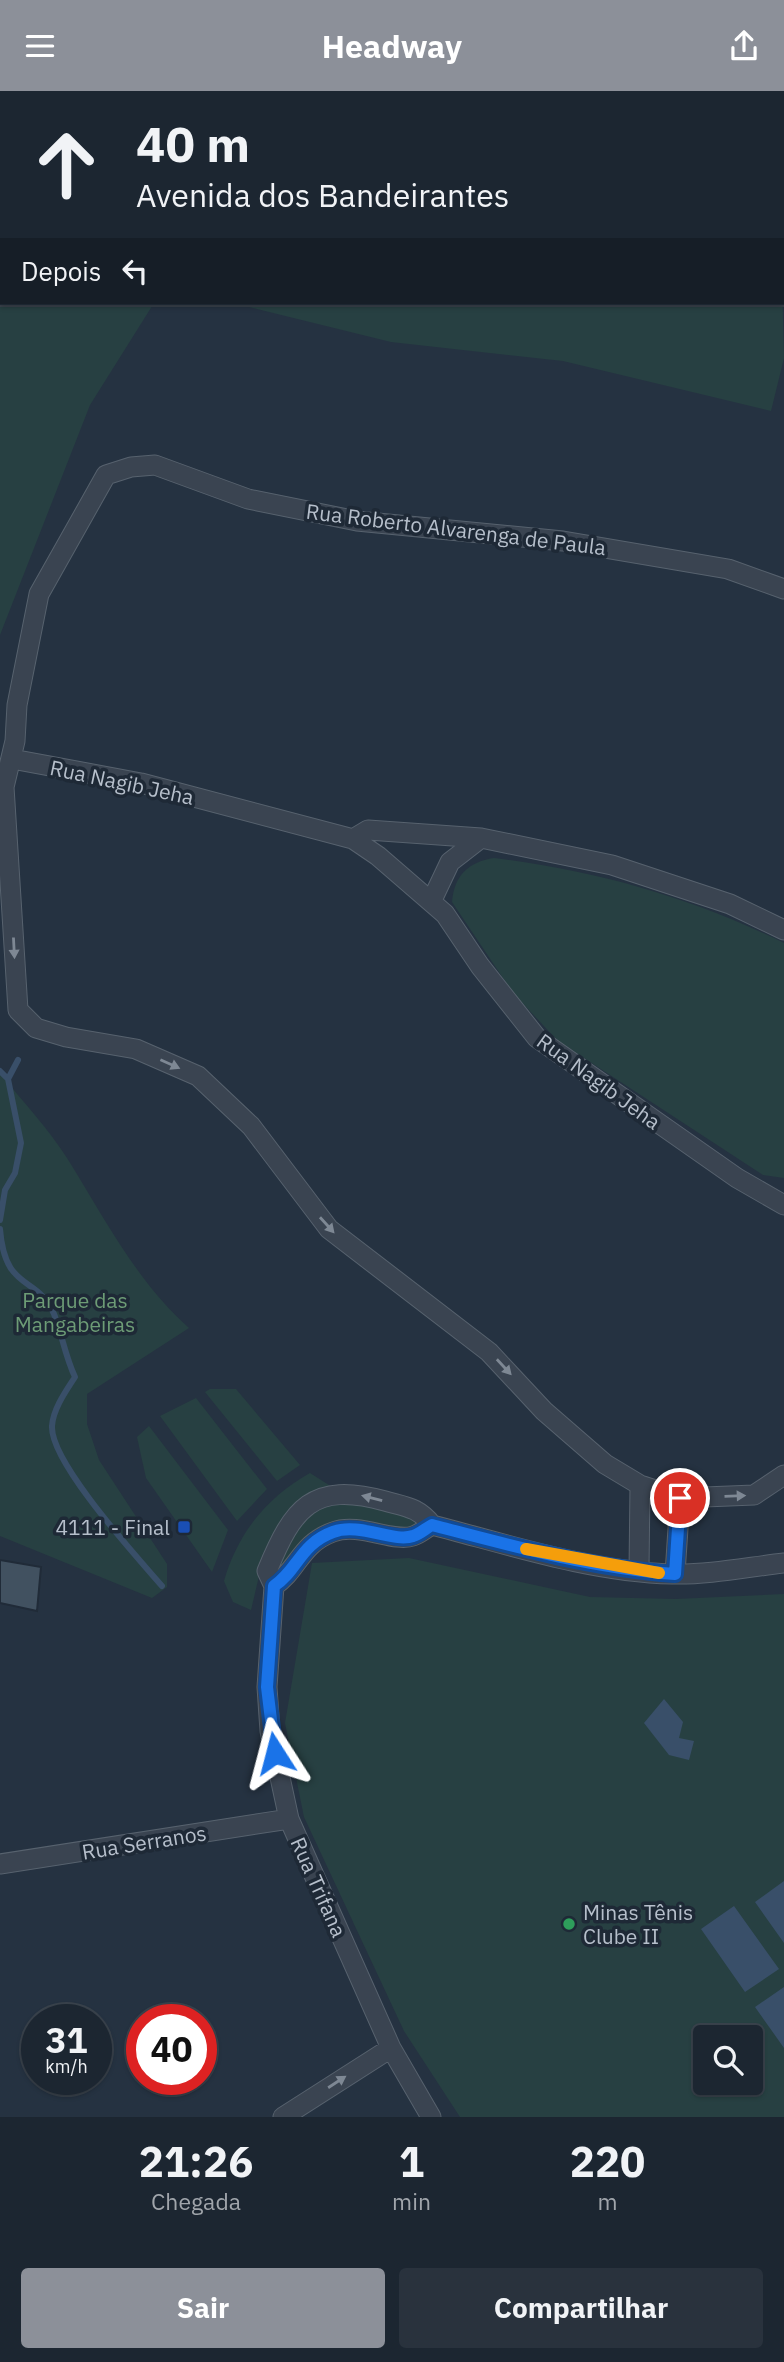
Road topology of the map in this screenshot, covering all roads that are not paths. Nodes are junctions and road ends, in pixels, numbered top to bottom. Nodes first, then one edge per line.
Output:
1 (784, 589) edge
2 (12, 759) junction
3 (481, 838) junction
4 (353, 839) junction
5 (432, 900) junction
6 (784, 930) edge
7 (784, 1205) edge
8 (784, 1475) edge
9 (640, 1485) junction
10 (680, 1498) junction
11 (432, 1525) junction
12 (784, 1563) edge
13 (639, 1571) junction
14 (675, 1574) junction
15 (274, 1586) junction
16 (289, 1819) junction
17 (0, 1864) edge
18 (391, 2048) junction
19 (283, 2117) edge
20 (430, 2117) edge

1 - 2 street, Rua Roberto Alvarenga de Paula
2 - 4 street, Rua Nagib Jeha
2 -> 9 street, Rua Roberto Alvarenga de Paula
3 - 4 street, Rua Nagib Jeha
3 - 5 street
3 - 6 street, Rua Nagib Jeha
4 - 5 street, Rua Nagib Jeha
5 - 7 street, Rua Nagib Jeha
10 -> 8 street
9 - 10 street, Rua Roberto Alvarenga de Paula
9 - 13 street
10 - 14 street
11 - 13 street
11 - 15 street
11 -> 15 street, Rua Trifana
12 - 14 street
13 - 14 street
15 - 16 street, Rua Trifana
16 - 17 street, Rua Serranos
16 - 18 street, Rua Trifana
19 -> 18 street
18 - 20 street, Rua Trifana

